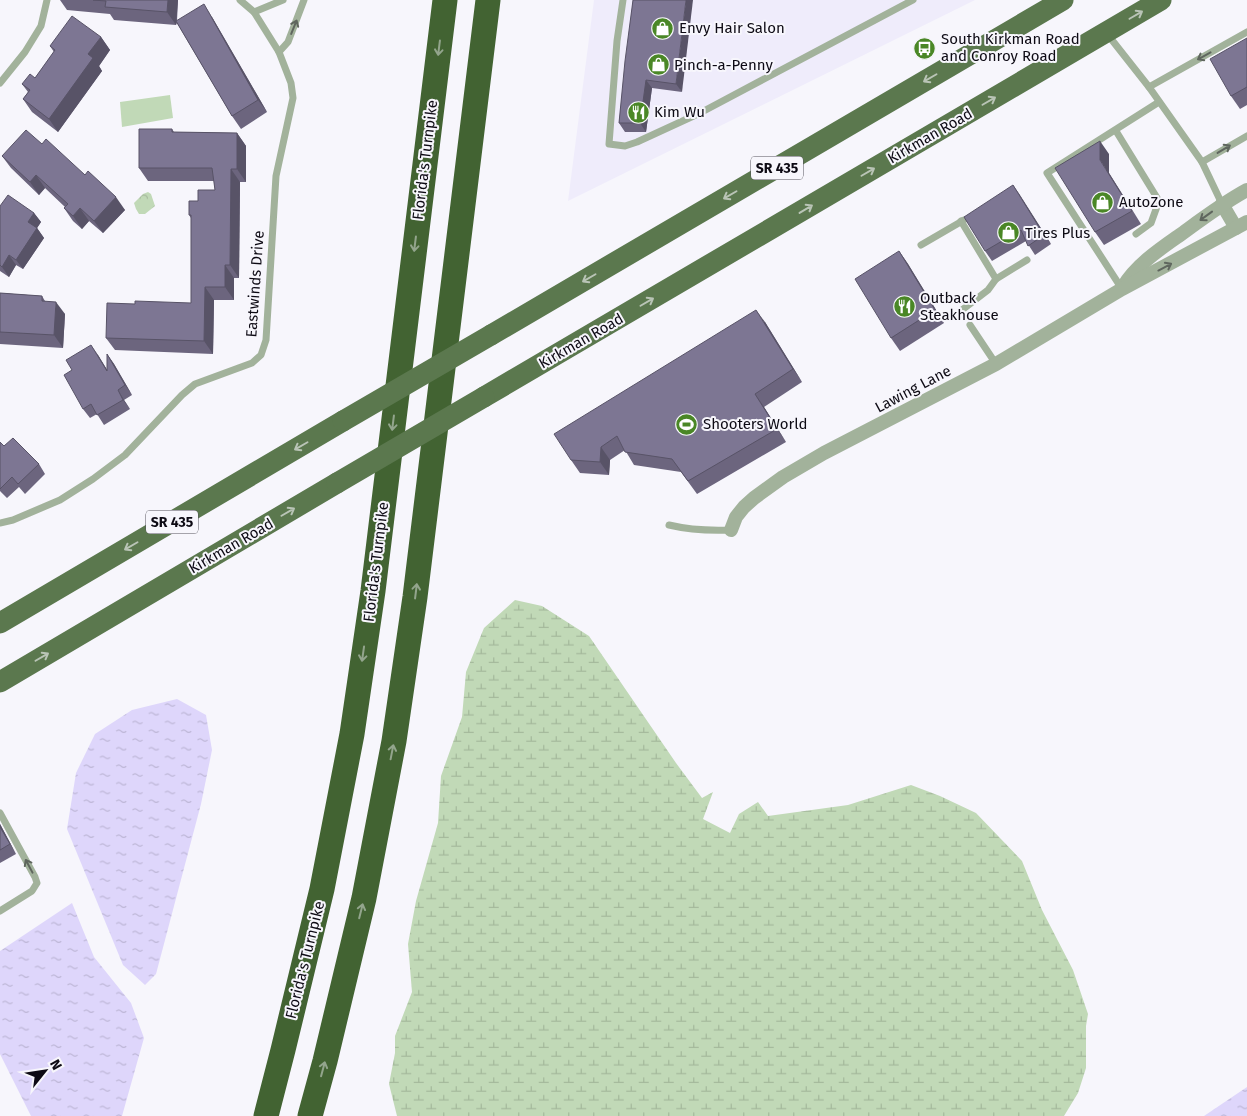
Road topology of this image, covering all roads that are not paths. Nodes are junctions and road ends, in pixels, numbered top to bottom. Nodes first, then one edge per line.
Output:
1 (47, 0) edge
2 (240, 0) edge
3 (283, 0) edge
4 (304, 0) edge
5 (445, 0) edge
6 (488, 0) edge
7 (623, 0) edge
8 (913, 0) edge
9 (1063, 0) edge
10 (1161, 0) edge
11 (254, 12) junction
12 (1106, 32) junction
13 (1247, 32) edge
14 (279, 52) junction
15 (0, 83) edge
16 (1148, 87) junction
17 (1160, 102) junction
18 (1116, 131) junction
19 (1247, 136) edge
20 (1202, 162) junction
21 (1247, 190) edge
22 (1222, 204) junction
23 (1242, 225) edge
24 (1136, 234) dead end
25 (921, 245) dead end
26 (1027, 260) dead end
27 (996, 278) junction
28 (1122, 290) junction
29 (962, 310) dead end
30 (970, 325) dead end
31 (996, 364) junction
32 (0, 523) edge
33 (669, 525) dead end
34 (730, 530) joint
35 (0, 623) edge
36 (0, 682) edge
37 (0, 813) edge
38 (0, 911) edge
39 (266, 1116) edge
40 (310, 1116) edge

1 - 15 lane
2 - 11 lane, Eastwinds Drive
3 - 11 lane
14 -> 4 lane
5 -> 39 highway, Florida's Turnpike
40 -> 6 highway
7 - 8 lane
9 -> 35 main road, SR 435, bridge
12 -> 10 main road, Kirkman Road
11 - 14 lane, Eastwinds Drive
12 - 16 lane
36 -> 12 main road, Kirkman Road, bridge
13 -> 16 lane
14 - 32 lane, Eastwinds Drive
16 - 17 lane
17 - 18 lane
17 - 20 lane
18 - 24 lane
18 - 28 lane
20 -> 19 lane
20 - 22 lane
21 - 22 street, Lawing Lane
22 - 23 street
22 -> 28 street, Lawing Lane
28 -> 23 street, Lawing Lane
25 - 27 lane
26 - 27 lane
27 - 29 lane
28 - 31 street, Lawing Lane
30 - 31 lane
31 - 34 street, Lawing Lane
33 - 34 lane
38 -> 37 lane

